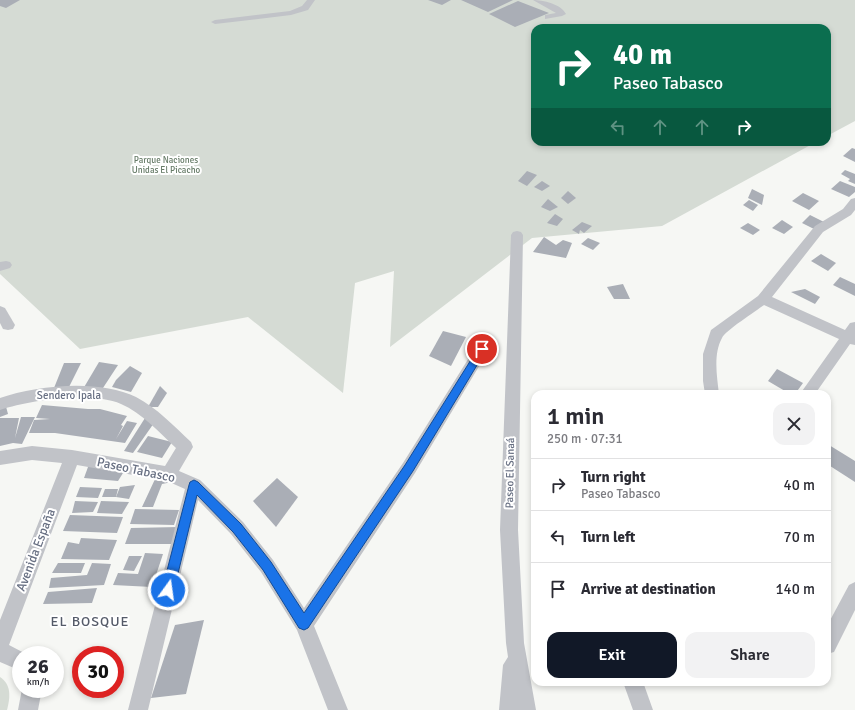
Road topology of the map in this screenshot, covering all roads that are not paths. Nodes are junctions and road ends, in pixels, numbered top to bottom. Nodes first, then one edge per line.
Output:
1 (311, 0) edge
2 (537, 0) edge
3 (548, 17) dead end
4 (215, 22) dead end
5 (855, 202) edge
6 (517, 235) dead end
7 (763, 299) junction
8 (0, 311) edge
9 (8, 325) dead end
10 (853, 334) edge
11 (482, 349) dead end
12 (712, 390) edge
13 (810, 390) edge
14 (0, 404) edge
15 (72, 457) junction
16 (0, 458) edge
17 (168, 474) junction
18 (194, 485) junction
19 (855, 591) edge
20 (304, 624) junction
21 (831, 637) edge
22 (515, 643) junction
23 (0, 644) edge
24 (0, 652) edge
25 (12, 656) edge
26 (634, 686) edge
27 (30, 698) edge
28 (335, 709) edge
29 (28, 710) edge
30 (138, 710) edge
31 (509, 710) edge
32 (526, 710) edge
33 (643, 710) edge

1 - 4 street
2 - 3 street
5 - 7 street
6 - 22 street, Paseo El Sanaá
7 - 10 street
7 - 12 street
8 - 9 street
10 - 13 street
11 - 20 street
14 - 17 street, Sendero Ipala
15 - 16 street, Paseo Tabasco
15 - 17 street, Paseo Tabasco
15 - 23 street, Avenida España
17 - 18 street, Paseo Tabasco
18 - 20 street, Paseo Tabasco
18 - 30 street
19 - 21 street
20 - 28 street, Paseo Tabasco
22 - 31 street
22 - 32 street, Paseo El Sanaá
24 - 25 street
26 - 33 street
27 - 29 street

